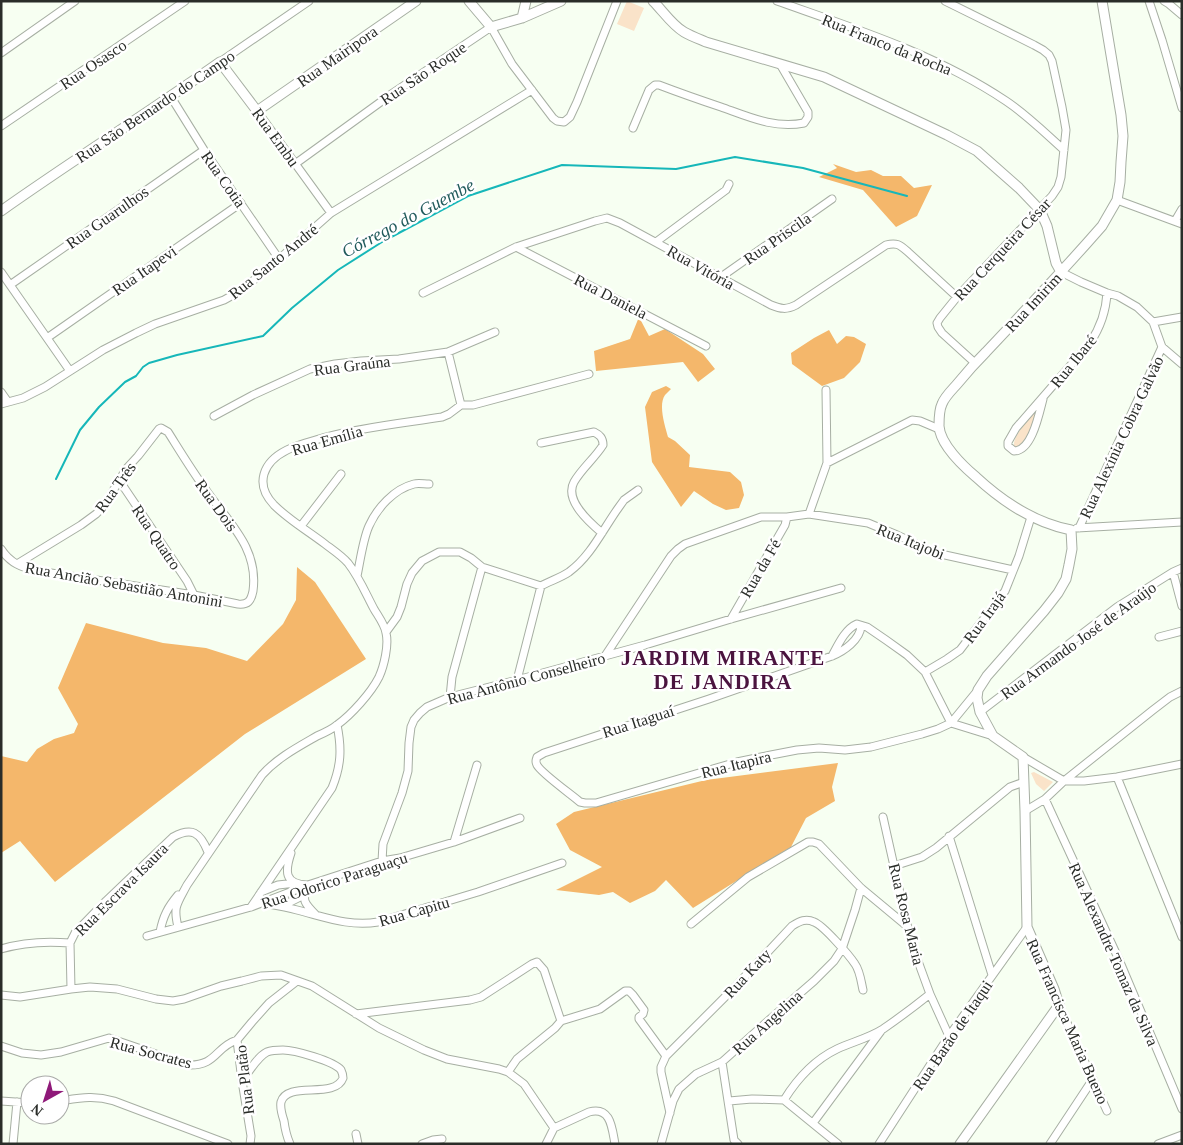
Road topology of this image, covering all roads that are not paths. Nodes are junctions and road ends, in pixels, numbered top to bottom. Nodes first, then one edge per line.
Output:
1 (75, 1) edge
2 (185, 1) edge
3 (309, 1) edge
4 (416, 1) edge
5 (468, 1) edge
6 (526, 1) edge
7 (561, 1) edge
8 (617, 1) edge
9 (653, 1) edge
10 (777, 1) edge
11 (945, 1) edge
12 (1102, 1) edge
13 (1149, 1) edge
14 (1164, 1) edge
15 (1182, 14) edge
16 (522, 18) junction
17 (491, 27) junction
18 (2, 52) edge
19 (220, 62) junction
20 (780, 64) junction
21 (532, 90) junction
22 (170, 97) junction
23 (1182, 108) edge
24 (257, 111) junction
25 (1, 126) edge
26 (633, 128) dead end
27 (204, 150) junction
28 (1064, 150) junction
29 (295, 164) junction
30 (729, 184) dead end
31 (832, 199) dead end
32 (1117, 200) junction
33 (241, 203) junction
34 (1182, 209) edge
35 (1040, 210) junction
36 (1, 211) edge
37 (331, 213) junction
38 (1179, 222) edge
39 (656, 242) junction
40 (516, 247) junction
41 (280, 259) junction
42 (1, 272) edge
43 (1061, 272) junction
44 (721, 277) junction
45 (10, 284) junction
46 (423, 293) dead end
47 (1107, 293) junction
48 (957, 297) junction
49 (1182, 317) edge
50 (1153, 322) junction
51 (495, 332) dead end
52 (47, 338) junction
53 (706, 346) dead end
54 (1162, 347) junction
55 (448, 352) junction
56 (976, 363) junction
57 (1182, 364) edge
58 (70, 371) junction
59 (589, 374) dead end
60 (826, 390) dead end
61 (1, 392) edge
62 (1043, 399) junction
63 (5, 403) edge
64 (461, 405) junction
65 (214, 416) dead end
66 (939, 429) junction
67 (154, 434) joint
68 (541, 444) dead end
69 (827, 464) junction
70 (341, 474) dead end
71 (119, 480) junction
72 (429, 484) dead end
73 (638, 490) dead end
74 (809, 514) junction
75 (1031, 516) junction
76 (787, 517) junction
77 (1182, 522) edge
78 (301, 526) junction
79 (1075, 529) junction
80 (602, 533) junction
81 (1, 549) edge
82 (17, 564) junction
83 (482, 568) junction
84 (1182, 568) edge
85 (1013, 570) junction
86 (1173, 572) junction
87 (357, 576) junction
88 (541, 586) junction
89 (841, 588) dead end
90 (194, 595) junction
91 (251, 600) joint
92 (1182, 606) edge
93 (731, 619) junction
94 (1182, 631) edge
95 (386, 632) junction
96 (1159, 637) dead end
97 (604, 656) junction
98 (925, 672) junction
99 (516, 680) junction
100 (978, 690) junction
101 (1182, 691) edge
102 (450, 696) junction
103 (980, 712) junction
104 (951, 722) junction
105 (338, 725) junction
106 (993, 736) junction
107 (1023, 757) junction
108 (536, 763) joint
109 (1182, 764) edge
110 (477, 765) dead end
111 (1117, 777) junction
112 (1064, 781) junction
113 (1024, 782) junction
114 (1045, 799) junction
115 (1025, 810) junction
116 (883, 817) dead end
117 (520, 818) dead end
118 (300, 834) junction
119 (949, 836) junction
120 (454, 842) junction
121 (208, 852) junction
122 (382, 860) junction
123 (562, 863) dead end
124 (894, 866) junction
125 (296, 884) junction
126 (186, 885) junction
127 (308, 885) junction
128 (861, 888) junction
129 (260, 893) junction
130 (304, 895) junction
131 (262, 903) junction
132 (277, 905) junction
133 (251, 907) junction
134 (316, 915) junction
135 (691, 924) dead end
136 (178, 927) junction
137 (908, 927) junction
138 (1027, 928) junction
139 (160, 932) junction
140 (146, 936) dead end
141 (1182, 937) edge
142 (70, 943) junction
143 (1, 949) edge
144 (842, 949) junction
145 (992, 975) junction
146 (297, 981) junction
147 (71, 989) junction
148 (863, 990) dead end
149 (930, 994) junction
150 (1, 995) edge
151 (1059, 1005) junction
152 (356, 1014) junction
153 (561, 1021) junction
154 (882, 1030) junction
155 (948, 1036) junction
156 (237, 1040) junction
157 (1, 1046) edge
158 (666, 1056) junction
159 (722, 1062) junction
160 (508, 1072) junction
161 (1093, 1079) junction
162 (242, 1081) junction
163 (70, 1100) edge
164 (784, 1100) junction
165 (1, 1101) edge
166 (729, 1101) junction
167 (17, 1102) junction
168 (20, 1102) edge
169 (1182, 1109) edge
170 (1107, 1112) dead end
171 (670, 1113) junction
172 (813, 1123) junction
173 (554, 1128) junction
174 (356, 1134) dead end
175 (1182, 1135) edge
176 (442, 1139) dead end
177 (734, 1143) edge
178 (13, 1144) edge
179 (228, 1144) edge
180 (250, 1144) edge
181 (290, 1144) edge
182 (358, 1144) edge
183 (422, 1144) edge
184 (546, 1144) edge
185 (615, 1144) edge
186 (661, 1144) edge
187 (838, 1144) edge
188 (879, 1144) edge
189 (960, 1144) edge
190 (1050, 1144) edge
191 (1158, 1144) edge

1 - 18 street
2 - 25 street, Rua Osasco
3 - 19 street, Rua São Bernardo do Campo
4 - 24 street, Rua Mairipora
5 - 17 street
6 - 16 street
7 - 16 street, Rua São Roque
8 - 21 street
9 - 20 street
10 - 28 street, Rua Franco da Rocha
11 - 28 street, Rua Cerqueira César
12 - 32 street, Rua Imirim
13 - 23 street
14 - 15 street
16 - 17 street, Rua São Roque
17 - 21 street
17 - 29 street, Rua São Roque
19 - 22 street, Rua São Bernardo do Campo
19 - 24 street, Rua Embu
20 - 26 street
20 - 35 street
21 - 37 street, Rua Santo André
22 - 27 street, Rua Cotia
22 - 36 street, Rua São Bernardo do Campo
24 - 29 street, Rua Embu
27 - 33 street, Rua Cotia
27 - 45 street, Rua Guarulhos
28 - 35 street, Rua Cerqueira César
29 - 37 street, Rua Embu
30 - 39 street
31 - 44 street, Rua Priscila
32 - 38 street
32 - 43 street, Rua Imirim
33 - 41 street, Rua Cotia
33 - 52 street, Rua Itapevi
34 - 38 street
35 - 43 street
35 - 48 street, Rua Cerqueira César
37 - 41 street, Rua Santo André
39 - 40 street, Rua Vitória
39 - 44 street, Rua Vitória
40 - 46 street, Rua Vitória
40 - 53 street, Rua Daniela
41 - 58 street, Rua Santo André
42 - 45 street
43 - 47 street
43 - 56 street, Rua Imirim
44 - 48 street, Rua Vitória
45 - 52 street
47 - 50 street
47 - 62 street, Rua Ibaré
48 - 56 street, Rua Cerqueira César
49 - 50 street
50 - 54 street
51 - 55 street, Rua Graúna
52 - 58 street
54 - 57 street
54 - 79 street, Rua Alexínia Cobra Galvão
55 - 64 street
55 - 65 street, Rua Graúna
56 - 66 street, Rua Imirim
58 - 63 street, Rua Santo André
59 - 64 street, Rua Emília
60 - 69 street
61 - 63 street
62 - 62 street, Rua Ibaré
64 - 78 street, Rua Emília
66 - 69 street
66 - 75 street
67 - 71 street, Rua Três
67 - 91 street, Rua Dois
68 - 80 street
69 - 74 street
70 - 78 street
71 - 82 street, Rua Três
71 - 90 street, Rua Quatro
72 - 87 street
73 - 80 street
74 - 76 street, Rua Itajobi
74 - 85 street, Rua Itajobi
75 - 79 street
75 - 85 street, Rua Irajá
76 - 93 street, Rua da Fé
76 - 97 street, Rua Itajobi
77 - 79 street
78 - 87 street, Rua Emília
79 - 100 street
80 - 88 street
81 - 82 street, Rua Ancião Sebastião Antonini
82 - 90 street, Rua Ancião Sebastião Antonini
83 - 88 street
83 - 95 street
83 - 102 street
84 - 86 street
85 - 98 street, Rua Irajá
86 - 92 street, Rua Armando José de Araújo
86 - 103 street, Rua Armando José de Araújo
87 - 95 street, Rua Emília
88 - 99 street
89 - 93 street, Rua Antônio Conselheiro
90 - 91 street, Rua Ancião Sebastião Antonini
93 - 97 street, Rua Antônio Conselheiro
94 - 96 street
95 - 105 street, Rua Emília
97 - 99 street, Rua Antônio Conselheiro
98 - 104 street, Rua Itaguaí
98 - 108 street, Rua Itaguaí
99 - 102 street, Rua Antônio Conselheiro
100 - 103 street
100 - 104 street, Rua Itapira
101 - 112 street
102 - 122 street, Rua Antônio Conselheiro
103 - 106 street
104 - 106 street
104 - 108 street, Rua Itapira
105 - 118 street
105 - 121 street, Rua Emília
106 - 107 street
107 - 112 street
107 - 113 street, Rua Francisca Maria Bueno
109 - 111 street
110 - 120 street
111 - 112 street
111 - 141 street
112 - 114 street
113 - 115 street, Rua Francisca Maria Bueno
113 - 119 street
114 - 115 street
114 - 169 street, Rua Alexandre Tomaz da Silva
115 - 138 street, Rua Francisca Maria Bueno
116 - 124 street, Rua Rosa Maria
117 - 120 street, Rua Odorico Paraguaçu
118 - 125 street
118 - 129 street
119 - 124 street
119 - 145 street
120 - 122 street, Rua Odorico Paraguaçu
121 - 126 street, Rua Emília
121 - 142 street, Rua Escrava Isaura
122 - 127 street, Rua Odorico Paraguaçu
123 - 134 street, Rua Capitu
124 - 137 street, Rua Rosa Maria
125 - 127 street
125 - 129 street
126 - 136 street
126 - 139 street
127 - 130 street
127 - 131 street, Rua Odorico Paraguaçu
128 - 135 street
128 - 137 street
128 - 144 street, Rua Angelina
129 - 133 street
130 - 132 street
130 - 134 street
131 - 132 street, Rua Capitu
131 - 133 street, Rua Odorico Paraguaçu
132 - 134 street, Rua Capitu
133 - 136 street, Rua Odorico Paraguaçu
136 - 139 street, Rua Odorico Paraguaçu
137 - 149 street, Rua Rosa Maria
138 - 145 street, Rua Barão de Itaqui
138 - 151 street, Rua Francisca Maria Bueno
139 - 140 street, Rua Odorico Paraguaçu
142 - 143 street
142 - 147 street, Rua Escrava Isaura
144 - 148 street, Rua Katy
144 - 158 street, Rua Katy
144 - 159 street, Rua Angelina
145 - 155 street, Rua Barão de Itaqui
146 - 147 street
146 - 152 street
146 - 156 street, Rua Platão
147 - 150 street
149 - 154 street
149 - 155 street, Rua Rosa Maria
151 - 161 street, Rua Francisca Maria Bueno
151 - 189 street
152 - 153 street
152 - 160 street
153 - 158 street
153 - 160 street
154 - 164 street
154 - 172 street
155 - 188 street, Rua Barão de Itaqui
156 - 157 street, Rua Socrates
156 - 162 street, Rua Platão
158 - 171 street
159 - 166 street
159 - 171 street, Rua Angelina
160 - 173 street
161 - 170 street, Rua Francisca Maria Bueno
161 - 190 street
162 - 180 street, Rua Platão
162 - 181 street
163 - 179 street
164 - 166 street
164 - 172 street
165 - 167 street
166 - 177 street
167 - 168 street
167 - 178 street
171 - 186 street, Rua Angelina
172 - 187 street
173 - 184 street
173 - 185 street
174 - 182 street
175 - 191 street
176 - 183 street

